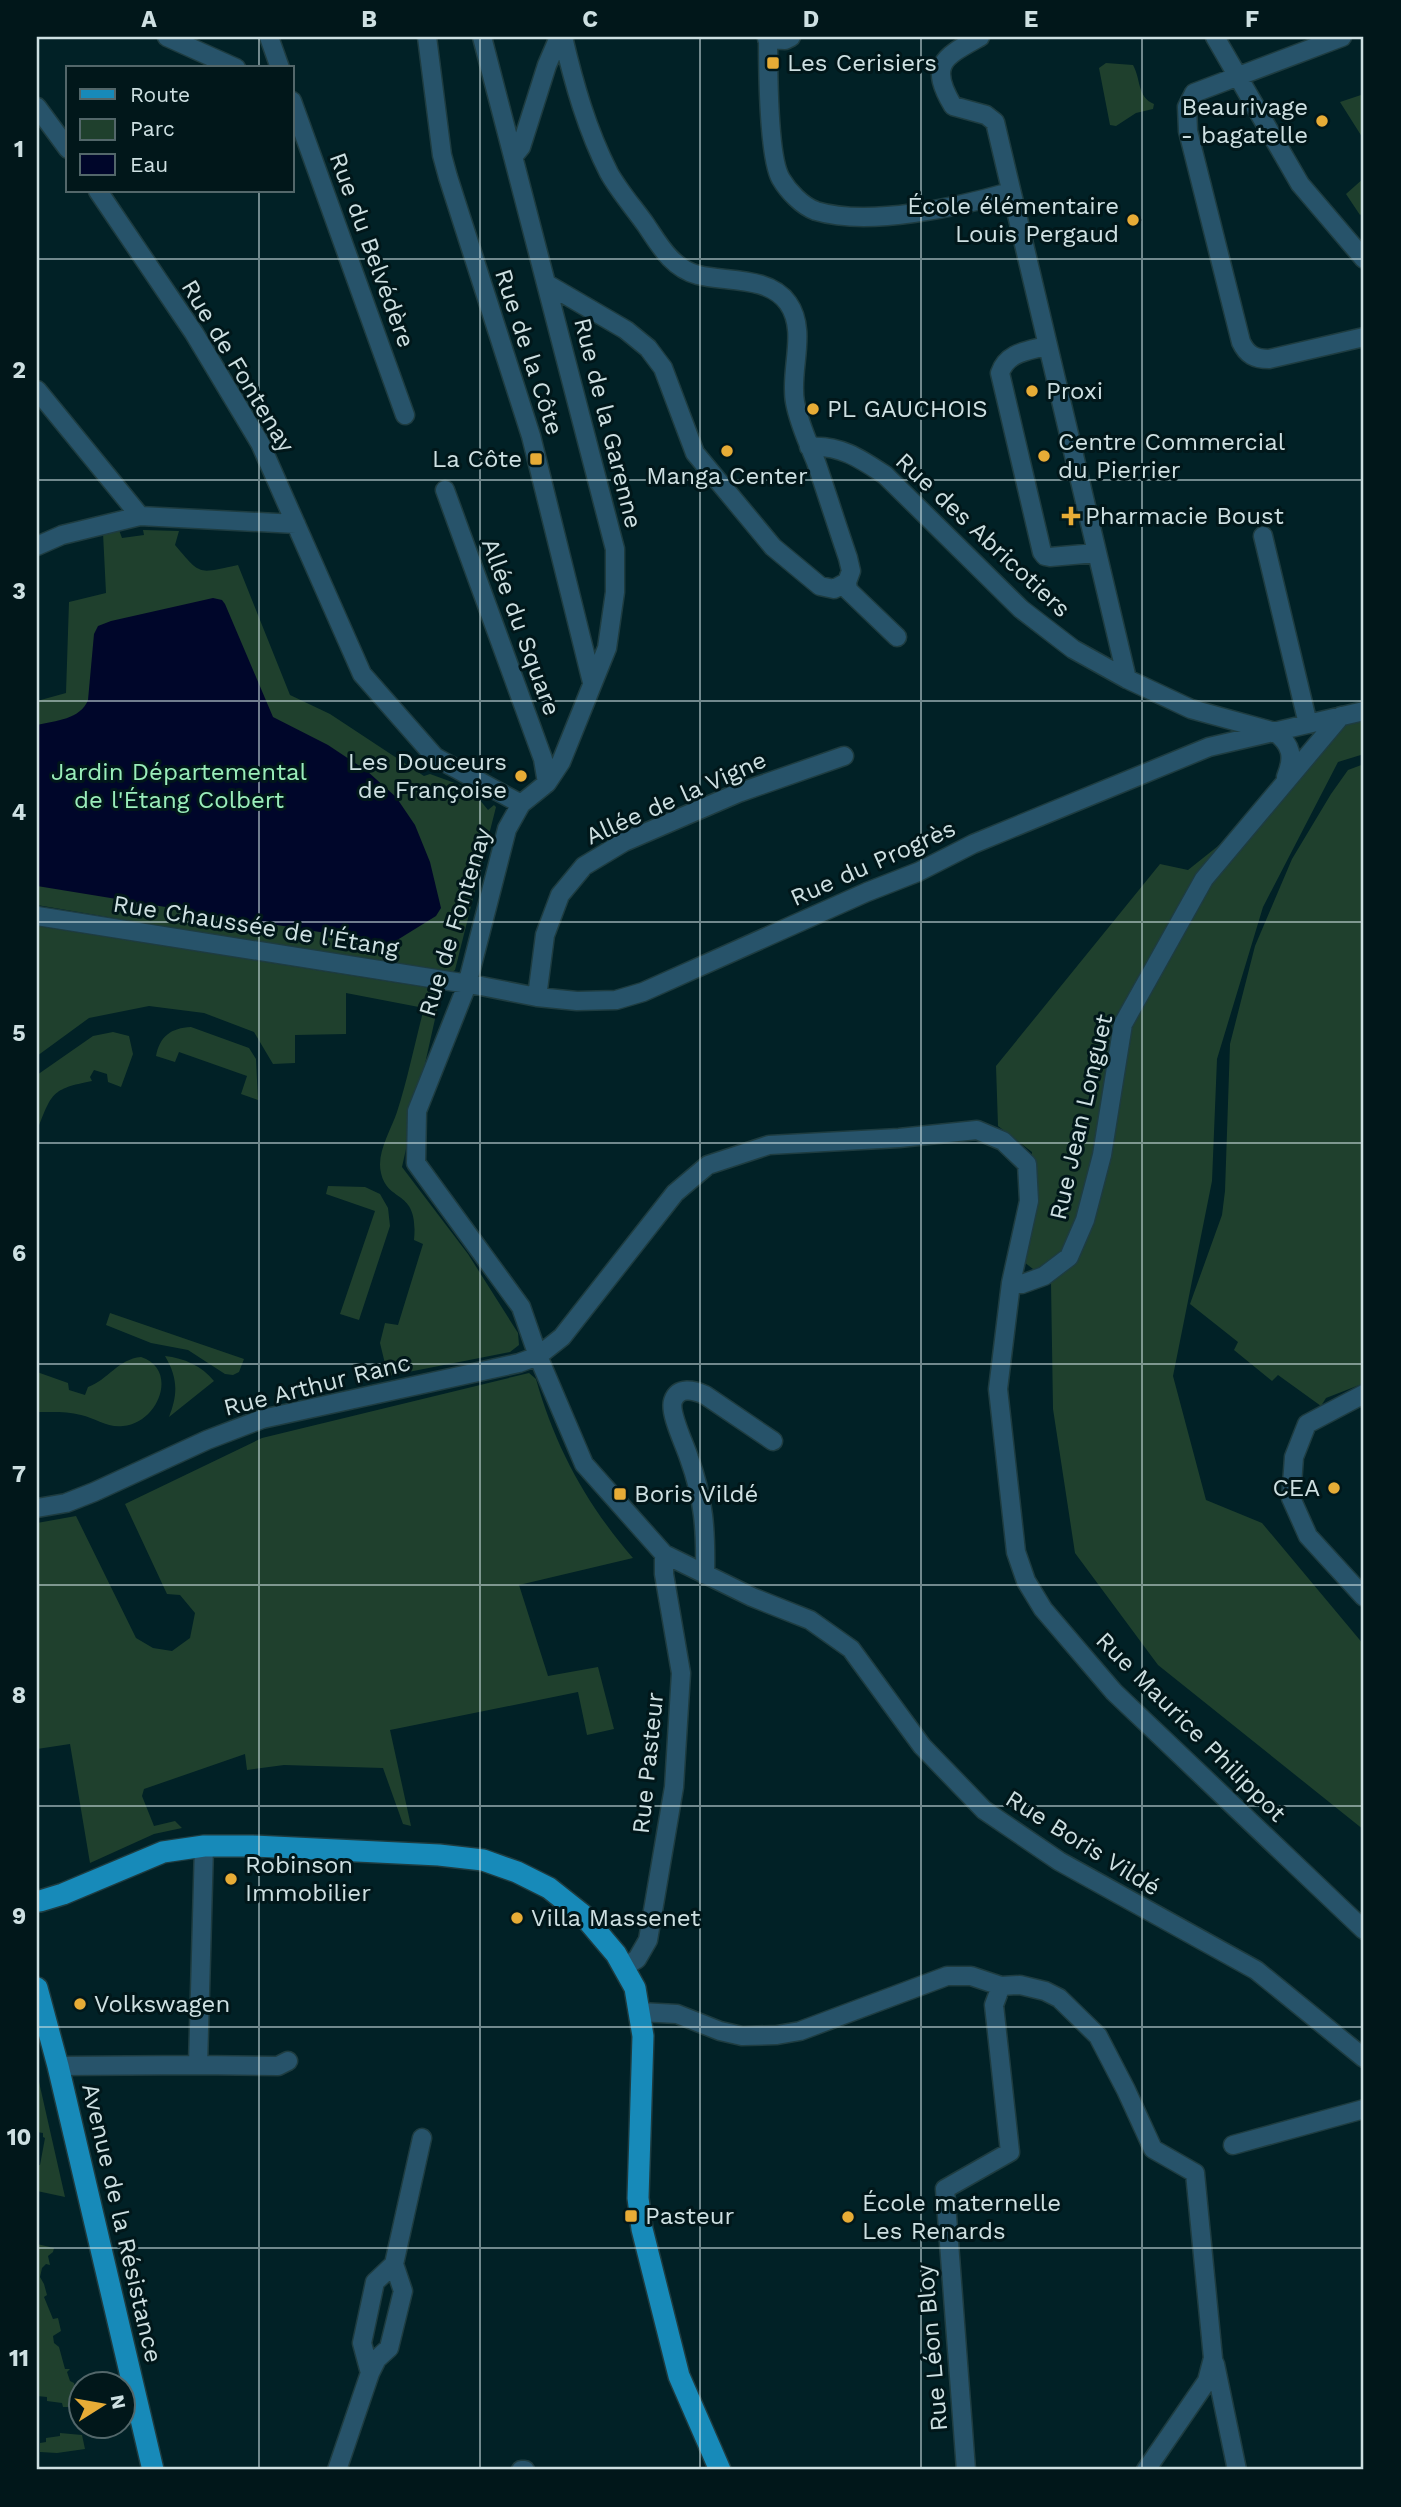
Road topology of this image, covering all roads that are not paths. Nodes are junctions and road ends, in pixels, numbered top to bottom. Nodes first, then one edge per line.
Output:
1 (167, 37) edge
2 (269, 37) edge
3 (427, 37) edge
4 (482, 37) edge
5 (561, 37) edge
6 (791, 37) edge
7 (980, 37) edge
8 (1215, 37) edge
9 (1342, 37) edge
10 (767, 38) edge
11 (232, 66) edge
12 (279, 66) edge
13 (1237, 78) junction
14 (37, 107) edge
15 (294, 107) edge
16 (66, 146) edge
17 (513, 157) junction
18 (98, 192) edge
19 (1010, 192) junction
20 (1364, 259) edge
21 (547, 284) junction
22 (1364, 337) edge
23 (1046, 346) junction
24 (37, 390) edge
25 (405, 415) dead end
26 (809, 446) junction
27 (445, 490) dead end
28 (140, 516) junction
29 (296, 524) junction
30 (1264, 536) dead end
31 (37, 546) edge
32 (1097, 552) junction
33 (847, 582) junction
34 (897, 637) dead end
35 (1127, 679) junction
36 (592, 682) junction
37 (1364, 711) edge
38 (1202, 713) junction
39 (1341, 716) junction
40 (1229, 721) junction
41 (1301, 726) junction
42 (1275, 732) junction
43 (1230, 742) junction
44 (844, 756) dead end
45 (1301, 764) junction
46 (547, 783) junction
47 (1281, 789) junction
48 (522, 804) junction
49 (37, 916) edge
50 (467, 985) junction
51 (537, 997) junction
52 (1011, 1283) junction
53 (538, 1356) junction
54 (1364, 1394) edge
55 (773, 1441) dead end
56 (37, 1508) edge
57 (664, 1554) junction
58 (705, 1574) junction
59 (1364, 1597) edge
60 (204, 1846) junction
61 (38, 1904) edge
62 (1364, 1930) edge
63 (624, 1967) junction
64 (1001, 1986) junction
65 (37, 1988) edge
66 (640, 2012) junction
67 (1364, 2058) edge
68 (288, 2061) dead end
69 (198, 2065) junction
70 (58, 2066) junction
71 (1364, 2109) edge
72 (422, 2138) dead end
73 (1233, 2145) dead end
74 (394, 2264) junction
75 (1213, 2358) junction
76 (370, 2374) junction
77 (153, 2470) edge
78 (337, 2470) edge
79 (720, 2470) edge
80 (966, 2470) edge
81 (1146, 2470) edge
82 (1237, 2470) edge

1 - 11 street
2 - 12 street
3 - 36 street, Rue de la Côte
4 - 17 street, Rue de la Garenne
5 - 17 street
5 - 26 street
6 - 10 street
7 - 19 street
8 - 13 street
9 - 13 street
10 - 19 street
13 - 20 street
13 - 22 street
14 - 16 street
15 - 25 street, Rue du Belvédère
17 - 21 street, Rue de la Garenne
18 - 29 street, Rue de Fontenay
19 - 23 street
21 - 33 street
21 - 36 street, Rue de la Garenne
23 - 32 street
23 - 32 street
24 - 28 street
26 - 33 street
26 - 35 street, Rue des Abricotiers
27 - 46 street, Allée du Square
28 - 29 street
28 - 31 street
29 - 48 street, Rue de Fontenay
30 - 41 street
32 - 35 street
33 - 34 street
35 - 38 street, Rue des Abricotiers
36 - 46 street, Rue de la Garenne
37 - 39 street
38 - 40 street, Rue des Abricotiers
38 - 43 street
39 - 41 street
39 - 45 street, Rue Jean Longuet
40 - 42 street, Rue des Abricotiers
40 - 43 street
41 - 42 street, Rue du Progrès
41 - 45 street
42 - 43 street, Rue du Progrès
42 - 47 street
43 - 51 street, Rue du Progrès
44 - 51 street, Allée de la Vigne
45 - 47 street, Rue Jean Longuet
46 - 48 street, Rue de la Garenne
47 - 52 street, Rue Jean Longuet
48 - 50 street, Rue de Fontenay
49 - 50 street, Rue Chaussée de l'Étang
50 - 51 street, Rue du Progrès
50 - 53 street, Rue de Fontenay
52 - 53 street, Rue Maurice Philippot
52 - 62 street, Rue Maurice Philippot
53 - 56 street, Rue Arthur Ranc
53 - 57 street, Rue de Fontenay
54 - 59 street
55 - 58 street
57 - 58 street, Rue Boris Vildé
57 - 63 street, Rue Pasteur
58 - 67 street, Rue Boris Vildé
60 - 61 main road
60 - 63 main road
60 - 69 street
63 - 66 main road
64 - 66 street
64 - 75 street
64 - 80 street, Rue Léon Bloy
65 - 70 main road, Avenue de la Résistance
66 - 79 main road
68 - 69 street
69 - 70 street
70 - 77 main road, Avenue de la Résistance
71 - 73 street
72 - 74 street
74 - 76 street
74 - 76 street
75 - 81 street
75 - 82 street
76 - 78 street

